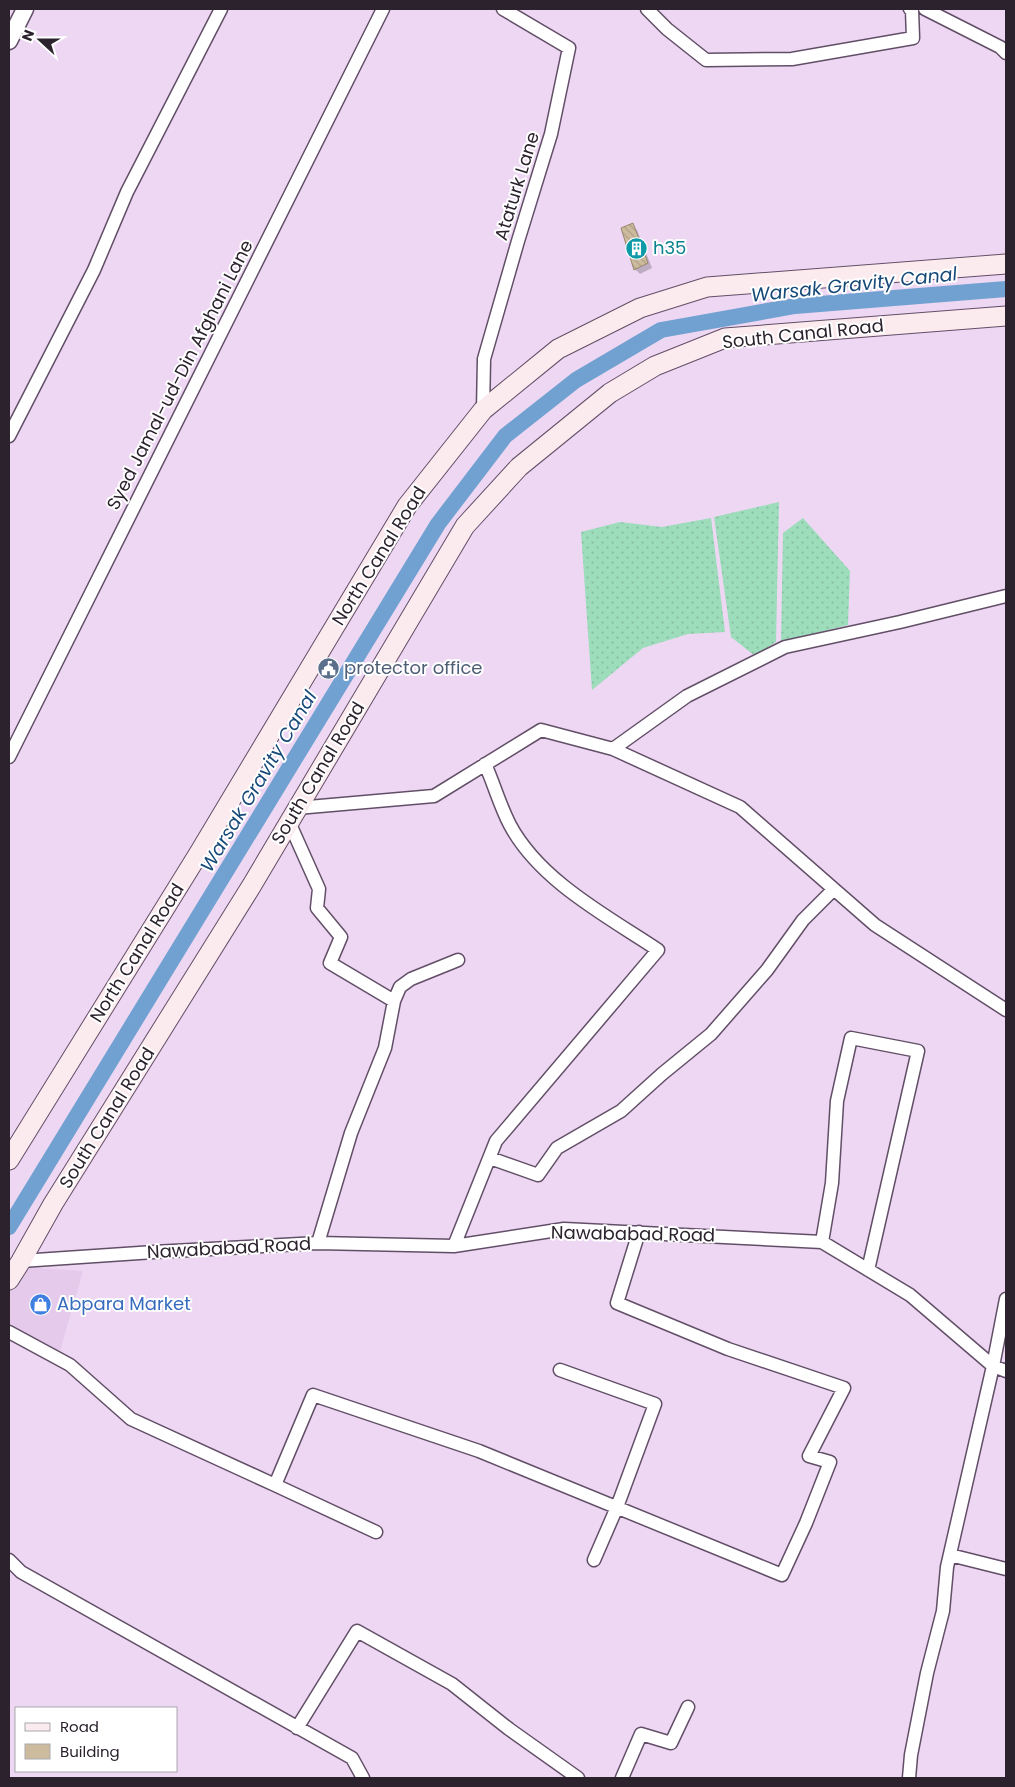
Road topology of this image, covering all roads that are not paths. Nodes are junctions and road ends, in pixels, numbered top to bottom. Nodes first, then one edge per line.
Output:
1 (25, 9) edge
2 (221, 9) edge
3 (383, 9) edge
4 (503, 9) edge
5 (646, 9) edge
6 (910, 9) edge
7 (926, 9) edge
8 (9, 41) edge
9 (1006, 53) edge
10 (1006, 264) edge
11 (1006, 316) edge
12 (483, 410) junction
13 (9, 436) edge
14 (1006, 596) edge
15 (612, 749) junction
16 (9, 757) edge
17 (486, 764) junction
18 (293, 815) junction
19 (834, 889) junction
20 (458, 960) dead end
21 (394, 1001) junction
22 (1006, 1010) edge
23 (490, 1158) junction
24 (9, 1160) edge
25 (639, 1232) junction
26 (822, 1242) junction
27 (318, 1243) junction
28 (454, 1246) junction
29 (15, 1261) edge
30 (868, 1270) junction
31 (9, 1280) edge
32 (1006, 1299) edge
33 (9, 1332) edge
34 (993, 1366) junction
35 (560, 1370) dead end
36 (1006, 1370) edge
37 (275, 1485) junction
38 (617, 1508) junction
39 (376, 1532) dead end
40 (950, 1555) junction
41 (9, 1560) edge
42 (594, 1560) dead end
43 (1006, 1569) edge
44 (688, 1708) dead end
45 (297, 1728) junction
46 (363, 1778) edge
47 (578, 1778) edge
48 (622, 1778) edge
49 (909, 1778) edge

1 - 8 street
2 - 13 street
3 - 16 street, Syed Jamal-ud-Din Afghani Lane
4 - 12 street, Ataturk Lane
5 - 6 street
7 - 9 street
10 - 12 main road, North Canal Road
11 - 18 main road, South Canal Road
12 - 24 main road, North Canal Road
14 - 15 street
15 - 17 street
15 - 19 street
17 - 18 street
17 - 23 street
18 - 21 street
18 - 29 main road, South Canal Road
19 - 22 street
19 - 23 street
20 - 21 street
21 - 27 street
23 - 28 street
25 - 26 street, Nawababad Road
25 - 28 street, Nawababad Road
25 - 38 street
26 - 30 street, Nawababad Road
26 - 30 street
27 - 28 street, Nawababad Road
27 - 29 street, Nawababad Road
29 - 31 main road, South Canal Road
30 - 34 street, Nawababad Road
32 - 34 street
33 - 37 street
34 - 36 street, Nawababad Road
34 - 40 street
35 - 38 street
37 - 38 street
37 - 39 street
38 - 42 street
40 - 43 street
40 - 49 street
41 - 45 street
44 - 48 street
45 - 46 street
45 - 47 street

